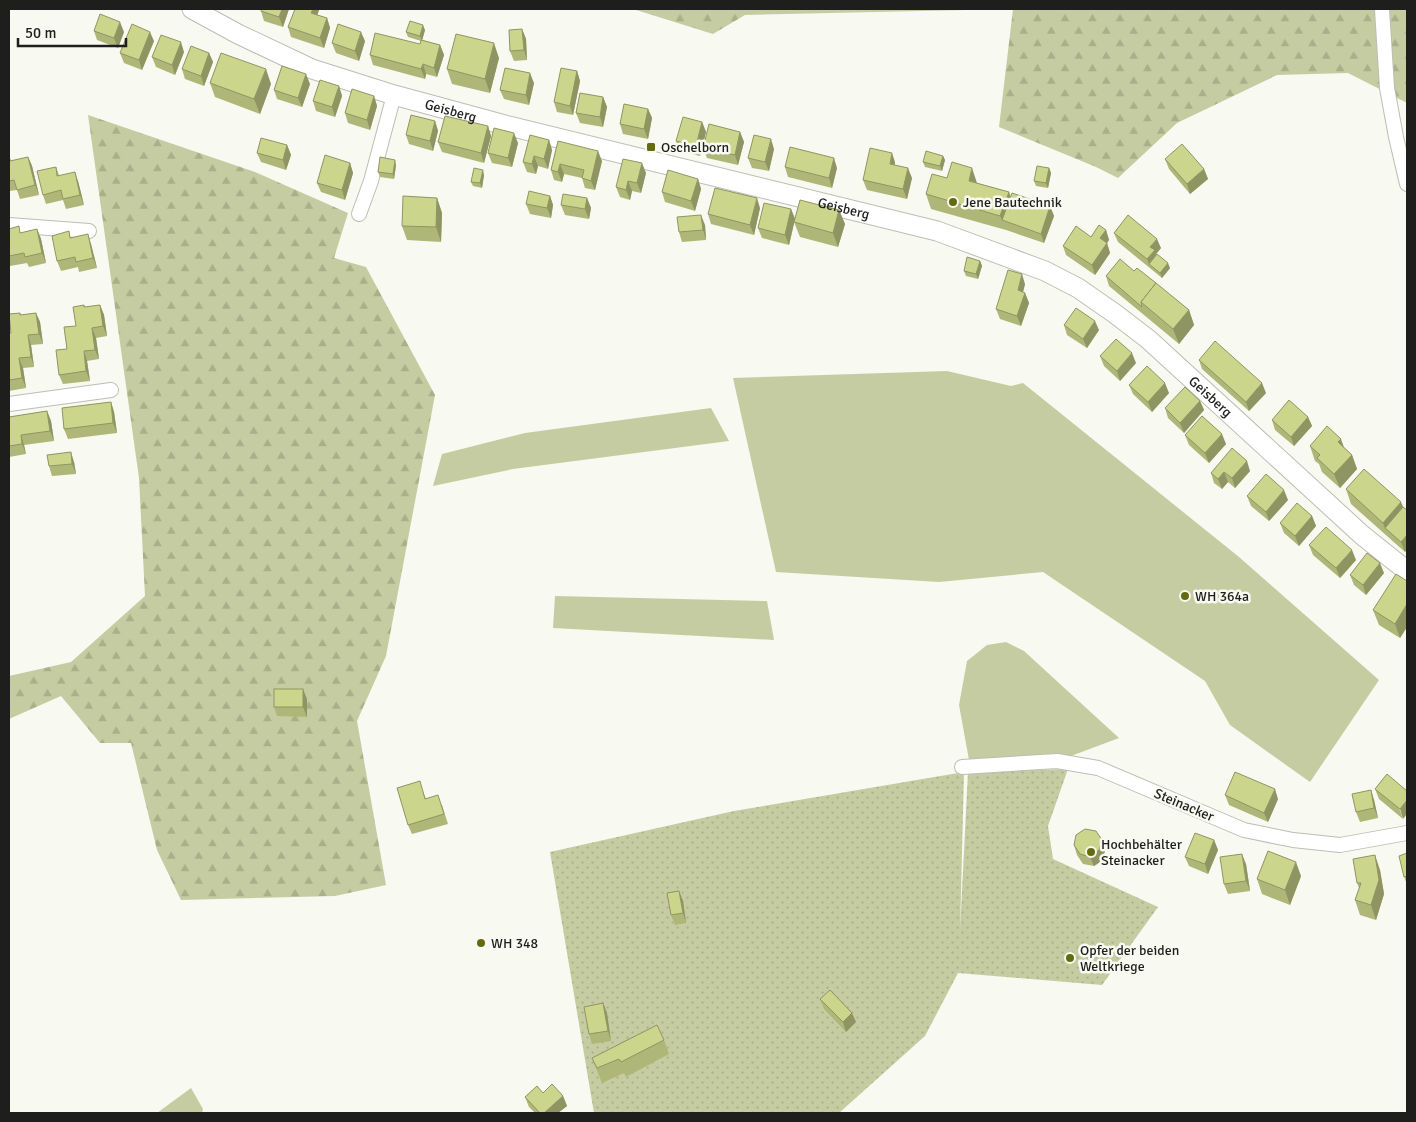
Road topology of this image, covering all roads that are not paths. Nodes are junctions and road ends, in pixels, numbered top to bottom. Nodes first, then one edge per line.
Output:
1 (192, 9) edge
2 (1382, 9) edge
3 (394, 95) junction
4 (1407, 184) edge
5 (359, 214) dead end
6 (9, 225) edge
7 (90, 231) dead end
8 (111, 390) dead end
9 (9, 404) edge
10 (1407, 571) edge
11 (962, 767) dead end
12 (1407, 833) edge

1 - 3 street, Geisberg
2 - 4 street
3 - 5 street
3 - 10 street, Geisberg
6 - 7 street
8 - 9 street
11 - 12 street, Steinacker

